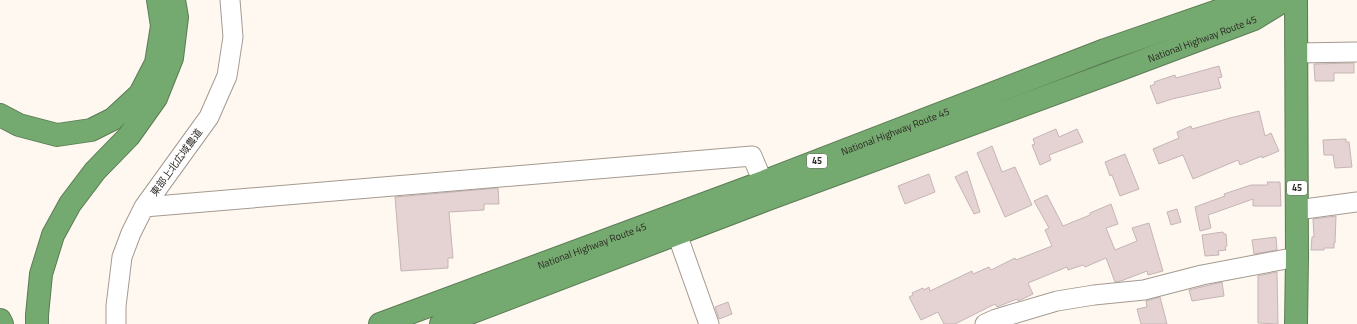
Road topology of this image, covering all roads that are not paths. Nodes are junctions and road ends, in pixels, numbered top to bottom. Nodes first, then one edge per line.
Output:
1 (158, 0) edge
2 (174, 0) edge
3 (230, 0) edge
4 (1254, 0) edge
5 (1285, 0) edge
6 (1296, 0) edge
7 (1357, 52) edge
8 (1297, 53) junction
9 (0, 115) edge
10 (763, 182) junction
11 (1357, 202) edge
12 (144, 207) junction
13 (1297, 210) junction
14 (677, 234) junction
15 (1297, 257) junction
16 (0, 320) edge
17 (446, 323) edge
18 (2, 324) edge
19 (37, 324) edge
20 (116, 324) edge
21 (380, 324) edge
22 (709, 324) edge
23 (985, 324) edge
24 (1296, 324) edge

1 - 9 highway
2 - 19 highway
3 - 12 street, 東部上北広域農道
4 - 10 highway, National Highway Route 45 / 45
5 - 14 highway, National Highway Route 45 / 45
6 - 8 highway, 45
7 - 8 street
8 - 13 highway, 45
10 - 12 street
10 - 21 highway, National Highway Route 45 / 45
11 - 13 street
12 - 20 street, 東部上北広域農道
13 - 15 highway, 45
14 - 17 highway, National Highway Route 45 / 45
14 - 22 street
15 - 23 street
15 - 24 highway, 45
16 - 18 highway

